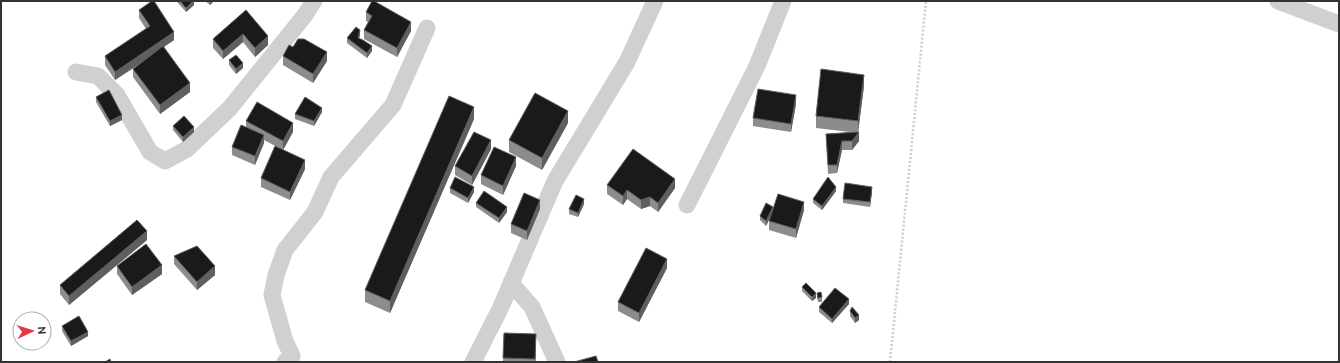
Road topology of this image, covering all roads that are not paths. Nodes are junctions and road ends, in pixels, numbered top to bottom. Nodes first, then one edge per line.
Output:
1 (314, 1) edge
2 (655, 1) edge
3 (783, 1) edge
4 (1278, 1) edge
5 (1339, 24) edge
6 (427, 28) dead end
7 (76, 72) dead end
8 (687, 205) dead end
9 (511, 282) junction
10 (285, 362) edge
11 (473, 362) edge
12 (557, 362) edge

1 - 7 street
2 - 9 street
3 - 8 street
4 - 5 street
6 - 10 street
9 - 11 street
9 - 12 street

